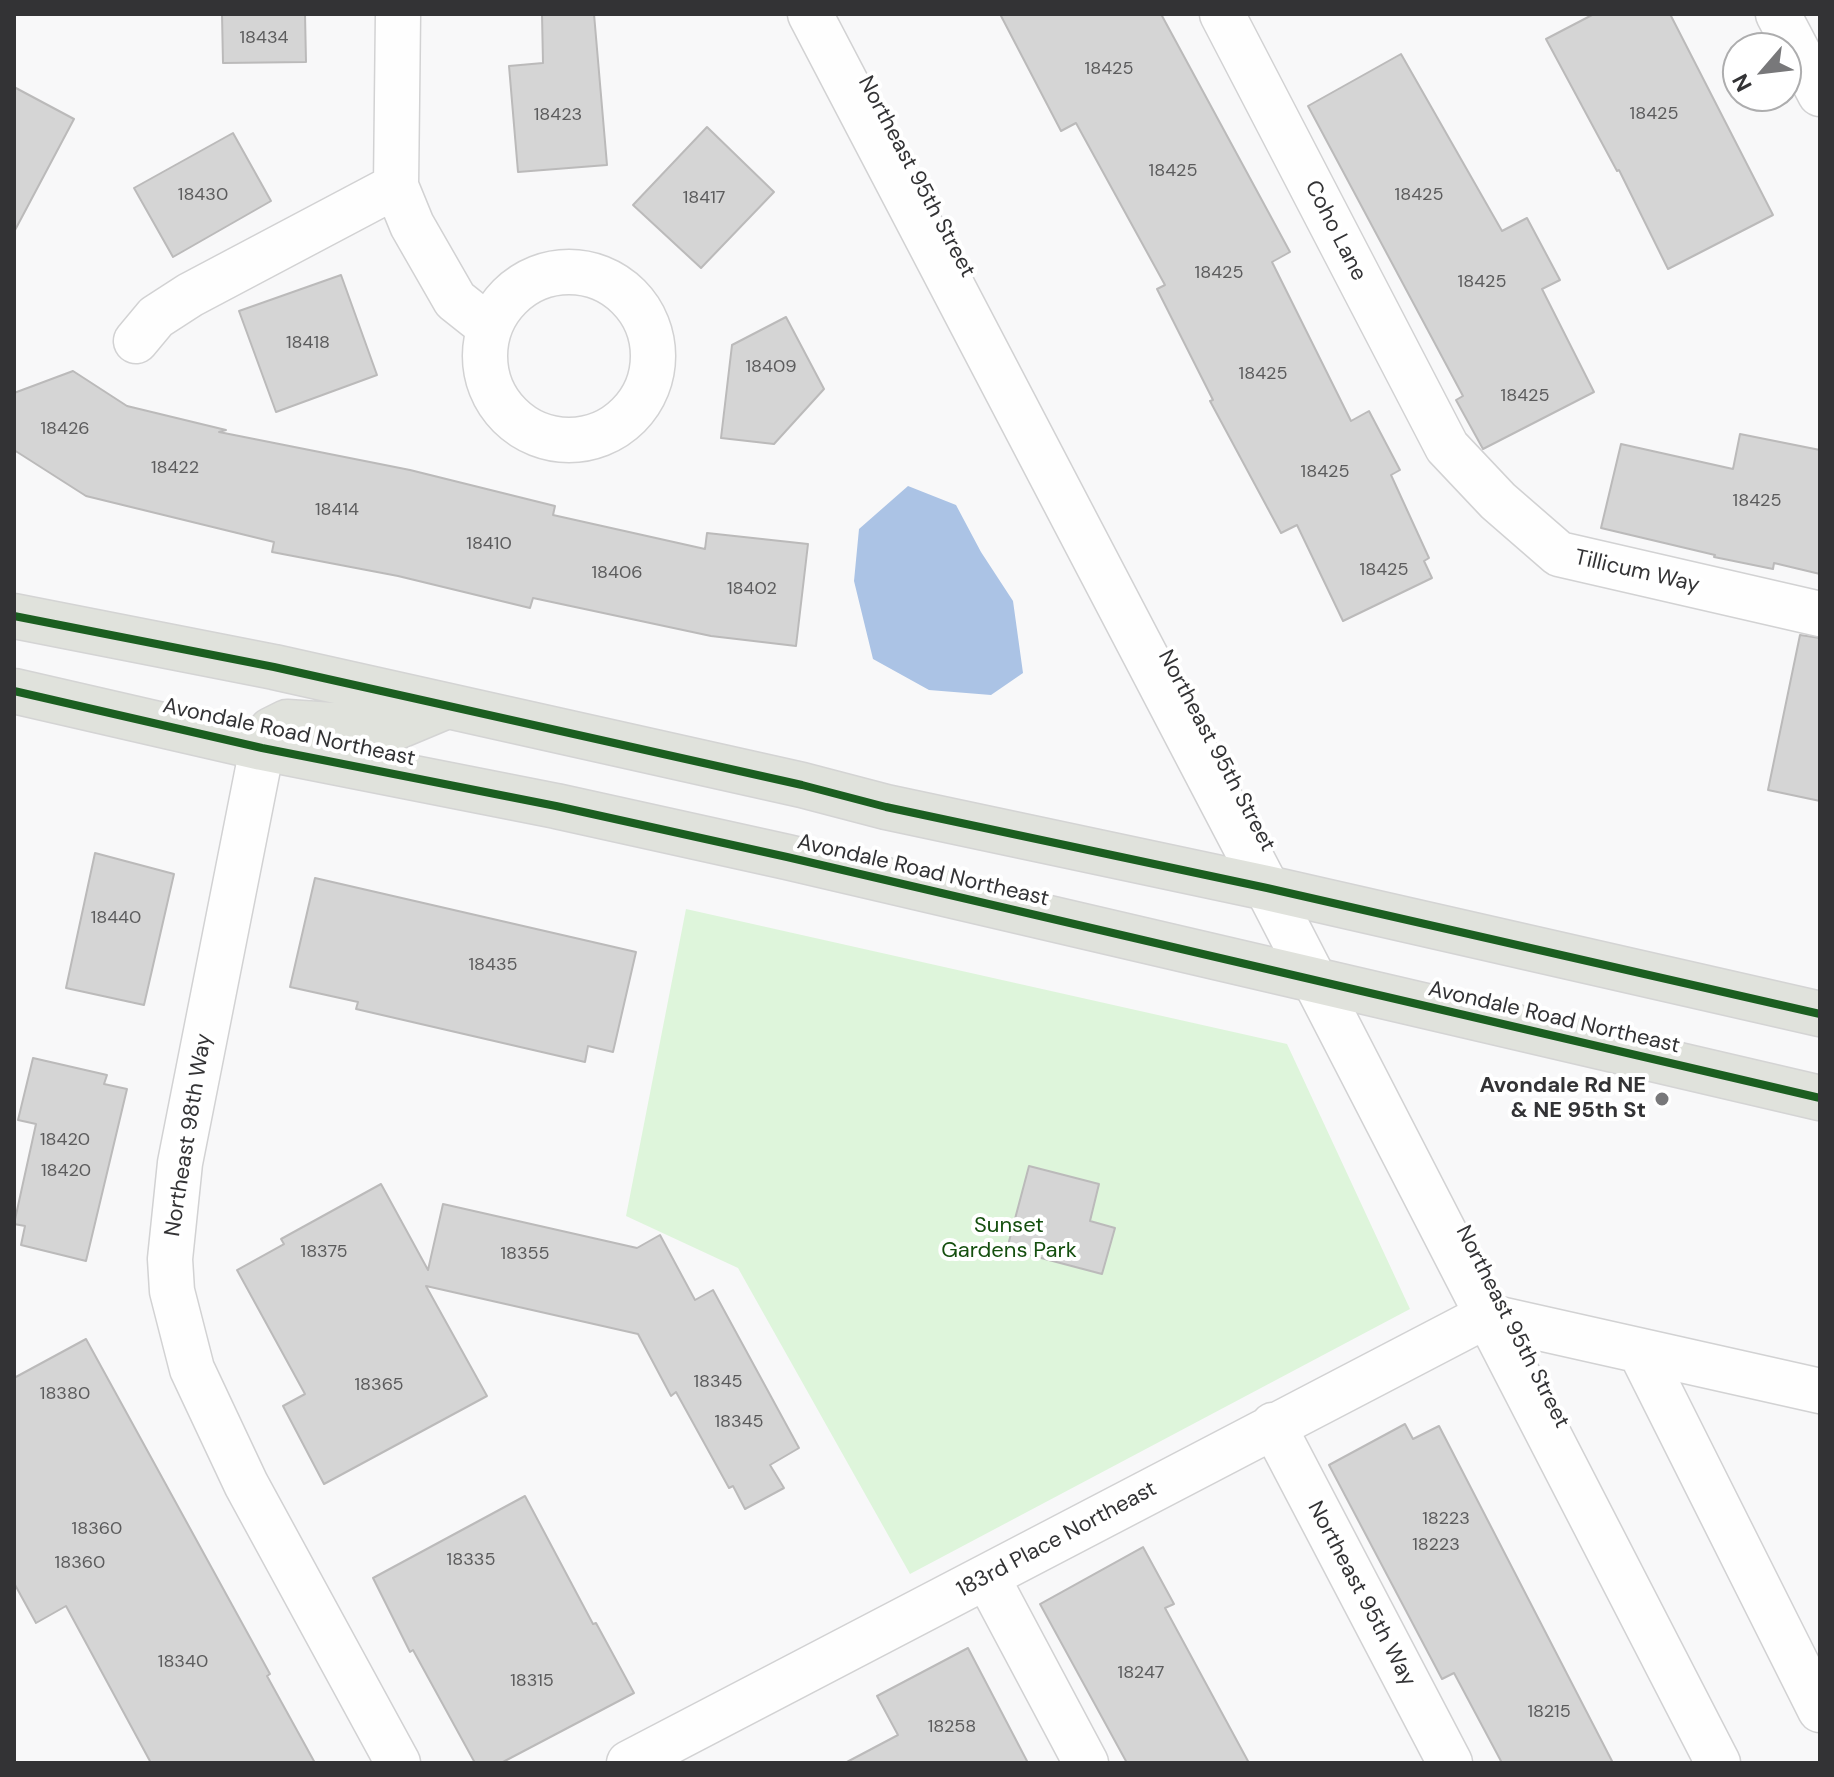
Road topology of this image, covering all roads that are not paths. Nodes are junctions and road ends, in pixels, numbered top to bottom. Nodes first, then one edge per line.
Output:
1 (398, 14) edge
2 (810, 14) edge
3 (1222, 14) edge
4 (1778, 14) edge
5 (1820, 94) edge
6 (396, 186) junction
7 (489, 327) dead end
8 (136, 341) dead end
9 (1447, 447) joint
10 (24, 611) edge
11 (1820, 614) edge
12 (14, 691) edge
13 (447, 706) junction
14 (262, 748) junction
15 (1267, 888) junction
16 (1315, 980) junction
17 (1820, 1014) edge
18 (1820, 1098) edge
19 (1486, 1316) junction
20 (1640, 1351) junction
21 (1820, 1391) edge
22 (1273, 1425) junction
23 (987, 1577) junction
24 (1820, 1710) edge
25 (634, 1762) edge
26 (398, 1763) edge
27 (1086, 1763) edge
28 (1450, 1763) edge
29 (1718, 1763) edge

1 - 6 street
2 - 15 street, Northeast 95th Street
3 - 9 street, Coho Lane
4 - 5 street
6 - 7 street
6 - 8 street
9 - 11 street, Tillicum Way
10 - 13 main road
12 - 14 main road, Avondale Road Northeast
13 - 14 main road
13 - 15 main road
14 - 16 main road, Avondale Road Northeast
14 - 26 street, Northeast 98th Way
15 - 16 street, Northeast 95th Street
15 - 17 main road
16 - 18 main road, Avondale Road Northeast
16 - 19 street, Northeast 95th Street
19 - 20 street
19 - 22 street, 183rd Place Northeast
19 - 29 street, Northeast 95th Street
20 - 21 street
20 - 24 street
22 - 23 street, 183rd Place Northeast
22 - 28 street, Northeast 95th Way
23 - 25 street, 183rd Place Northeast
23 - 27 street

